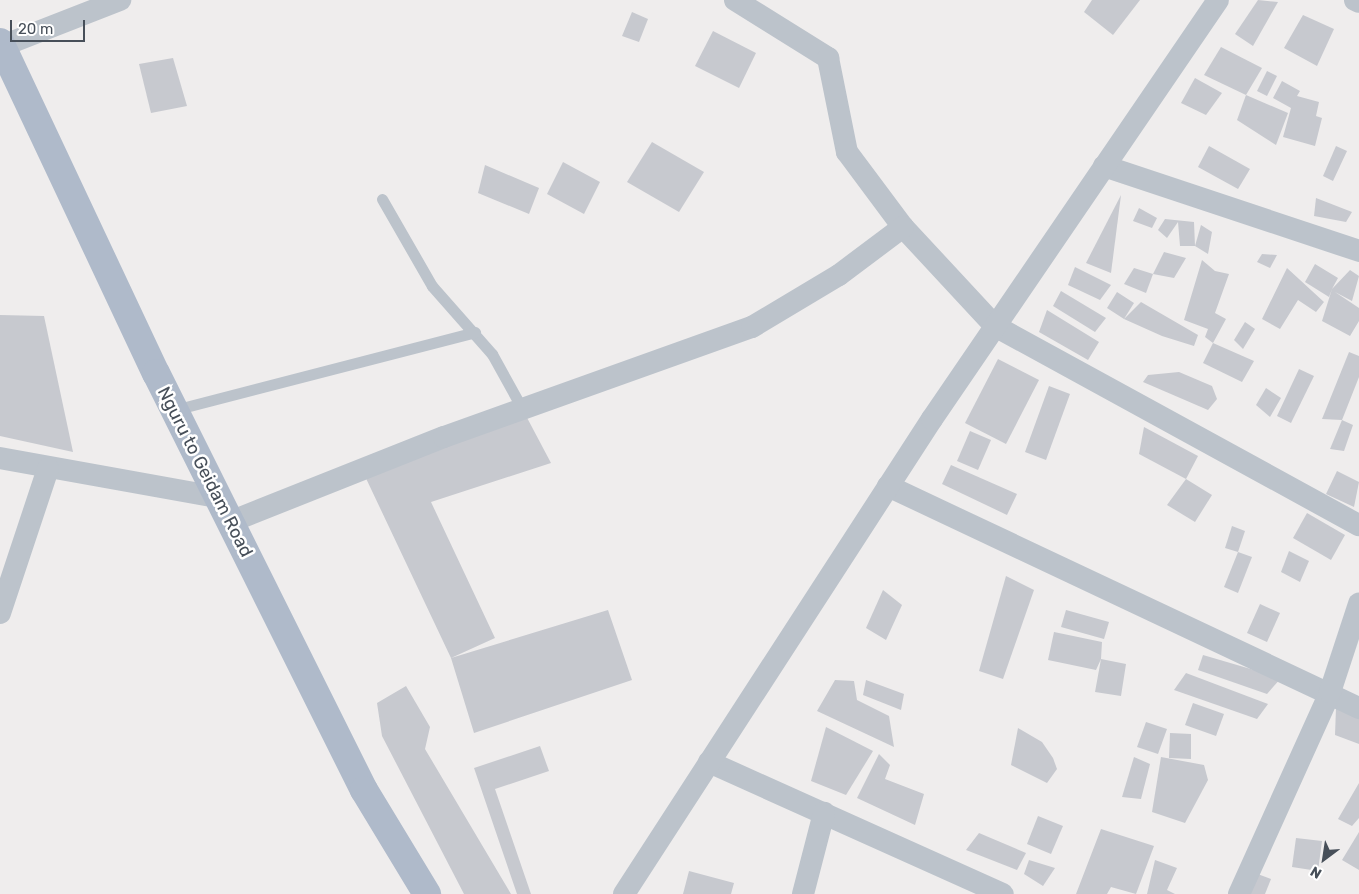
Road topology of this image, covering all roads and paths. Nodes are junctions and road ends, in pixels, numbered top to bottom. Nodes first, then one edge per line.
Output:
1 (120, 0) edge
2 (735, 0) edge
3 (1218, 0) edge
4 (1355, 0) edge
5 (1359, 2) edge
6 (1, 44) edge
7 (1104, 166) junction
8 (382, 199) dead end
9 (903, 227) junction
10 (1359, 251) edge
11 (995, 326) junction
12 (475, 332) junction
13 (174, 410) junction
14 (524, 412) junction
15 (0, 458) edge
16 (48, 469) junction
17 (888, 486) junction
18 (218, 497) junction
19 (230, 522) junction
20 (1359, 525) edge
21 (1359, 604) edge
22 (0, 613) edge
23 (1330, 692) junction
24 (1359, 708) edge
25 (709, 762) junction
26 (824, 813) junction
27 (427, 894) edge
28 (624, 894) edge
29 (803, 894) edge
30 (1003, 894) edge
31 (1239, 894) edge

1 - 6 street
2 - 9 street
3 - 7 street
4 - 5 street
6 - 13 main road, Nguru to Geidam Road
7 - 10 street
7 - 11 street
8 - 12 lane
9 - 11 street
9 - 14 street
11 - 17 street
11 - 20 street
12 - 13 lane
12 - 14 lane
13 - 18 main road, Nguru to Geidam Road
14 - 19 street
15 - 16 street
16 - 18 street
16 - 22 street
17 - 23 street
17 - 25 street
18 - 19 main road, Nguru to Geidam Road
19 - 27 main road, Nguru to Geidam Road
21 - 23 street
23 - 24 street
23 - 31 street
25 - 26 street
25 - 28 street
26 - 29 street
26 - 30 street

